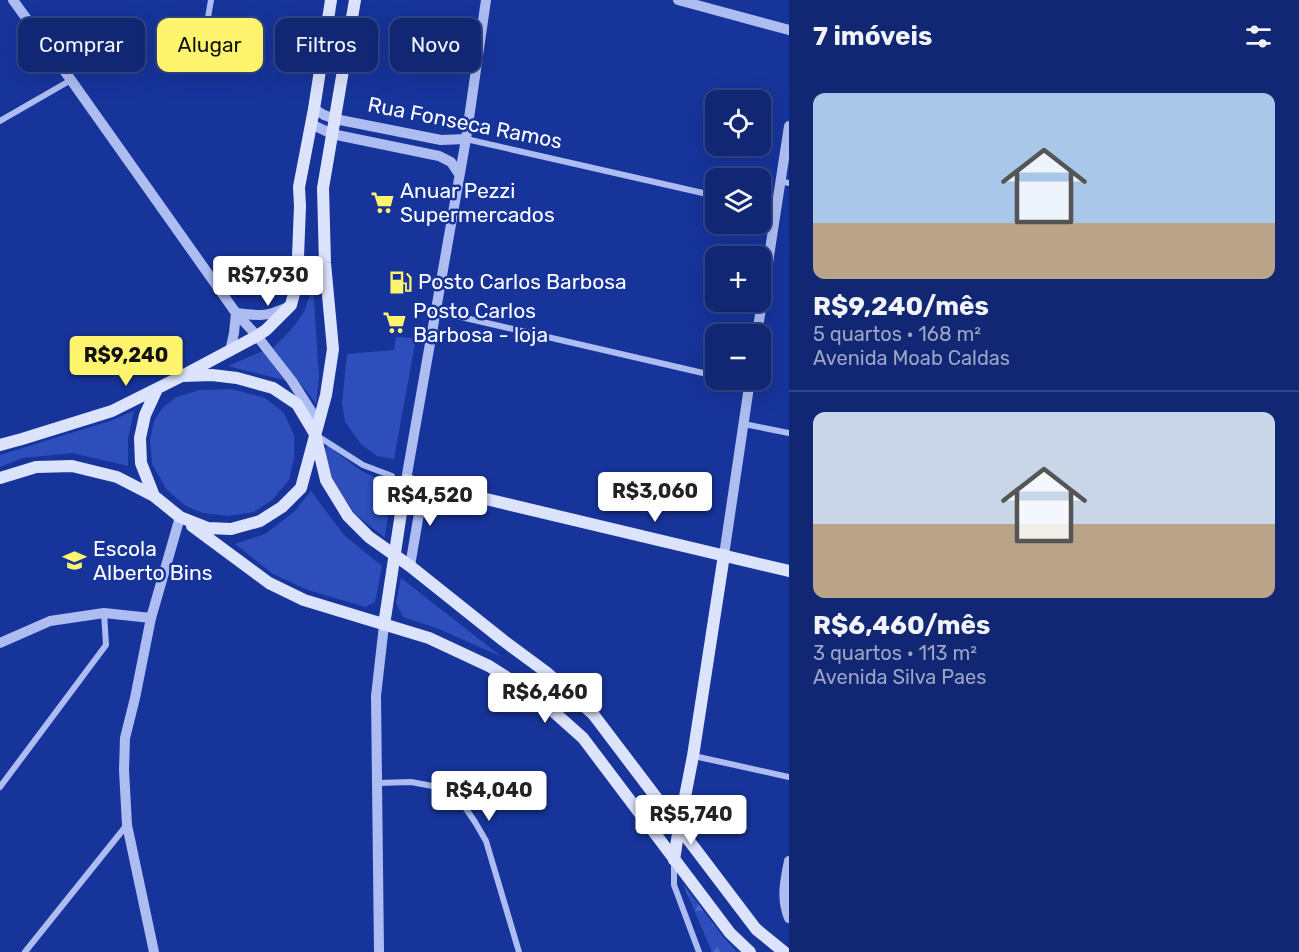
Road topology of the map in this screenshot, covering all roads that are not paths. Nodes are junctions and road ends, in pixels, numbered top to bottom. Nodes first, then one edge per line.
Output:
1 (13, 0) edge
2 (211, 0) edge
3 (331, 0) edge
4 (355, 0) edge
5 (486, 0) edge
6 (678, 0) edge
7 (208, 18) edge
8 (789, 30) edge
9 (71, 80) junction
10 (314, 109) junction
11 (335, 119) junction
12 (0, 122) edge
13 (310, 124) junction
14 (789, 126) edge
15 (332, 134) junction
16 (465, 139) junction
17 (459, 174) junction
18 (785, 182) edge
19 (705, 194) edge
20 (771, 209) edge
21 (775, 210) junction
22 (291, 305) junction
23 (434, 311) junction
24 (236, 313) junction
25 (758, 324) edge
26 (257, 336) junction
27 (230, 351) junction
28 (705, 373) edge
29 (182, 376) junction
30 (157, 389) junction
31 (749, 390) edge
32 (744, 424) junction
33 (789, 433) edge
34 (315, 434) junction
35 (0, 445) edge
36 (392, 476) dead end
37 (0, 478) edge
38 (406, 480) junction
39 (423, 484) junction
40 (154, 496) junction
41 (180, 518) junction
42 (394, 554) junction
43 (724, 555) junction
44 (410, 566) junction
45 (789, 571) edge
46 (104, 613) junction
47 (151, 618) junction
48 (384, 625) junction
49 (1, 640) edge
50 (693, 756) junction
51 (789, 777) edge
52 (377, 783) junction
53 (0, 788) edge
54 (127, 825) junction
55 (679, 827) junction
56 (674, 860) junction
57 (789, 861) edge
58 (789, 918) edge
59 (25, 952) edge
60 (154, 952) edge
61 (379, 952) edge
62 (519, 952) edge
63 (699, 952) edge
64 (750, 952) edge
65 (784, 952) edge

1 - 9 street
2 - 7 street
3 - 10 main road
4 - 11 main road
5 - 16 street
6 - 8 street
9 - 12 street
9 - 24 street
10 - 11 street, Rua Fonseca Ramos
10 - 13 main road
11 - 15 main road
11 - 16 street, Rua Fonseca Ramos
13 - 15 street, Rua Fonseca Ramos
13 - 22 main road
14 - 18 street
15 - 17 street, Rua Fonseca Ramos
15 - 34 main road
16 - 17 street
16 - 19 street, Rua Fonseca Ramos
17 - 23 street
18 - 21 street
20 - 21 street
21 - 25 street
22 - 24 street
22 - 26 main road
23 - 28 street
23 - 38 street
24 - 26 street
24 - 27 street
26 - 27 main road
26 - 34 street
27 - 29 main road
29 - 30 main road
29 - 34 main road
30 - 35 main road
30 - 40 main road
31 - 32 street
32 - 33 street
32 - 43 street
34 - 36 street
34 - 41 main road
34 - 42 main road
37 - 40 main road
38 - 39 main road
38 - 42 main road
39 - 43 main road
39 - 44 street
40 - 41 main road
41 - 47 street
41 - 48 main road
42 - 44 main road
42 - 48 main road
43 - 45 main road
43 - 50 main road
44 - 55 main road
46 - 47 street
46 - 49 street
46 - 53 street
47 - 54 street
48 - 52 street
48 - 56 main road
50 - 51 street
50 - 55 main road
52 - 61 street
52 - 62 street
54 - 59 street
54 - 60 street
55 - 56 main road
55 - 65 main road
56 - 63 street
56 - 64 main road
57 - 58 street

